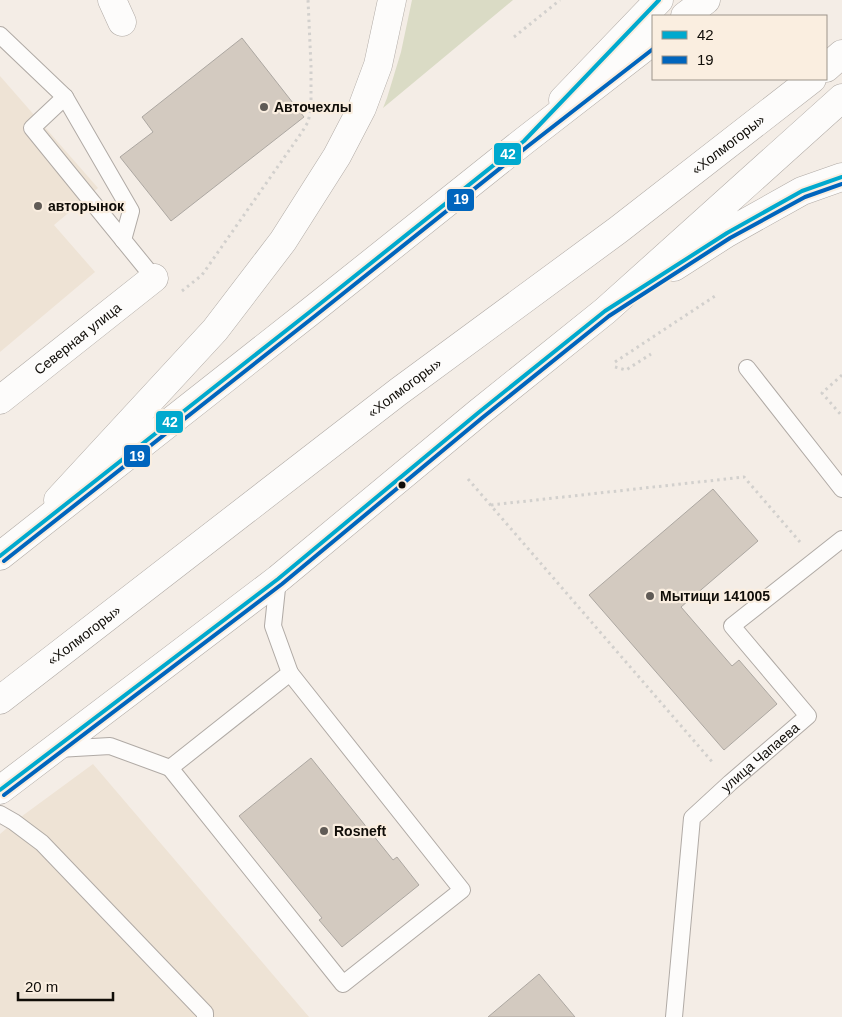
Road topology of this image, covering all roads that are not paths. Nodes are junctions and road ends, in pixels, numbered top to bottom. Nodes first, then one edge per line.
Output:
1 (392, 0) edge
2 (659, 0) edge
3 (706, 0) edge
4 (686, 15) edge
5 (0, 35) edge
6 (652, 42) edge
7 (842, 54) edge
8 (827, 67) edge
9 (811, 80) edge
10 (65, 98) junction
11 (842, 98) edge
12 (524, 141) junction
13 (842, 177) edge
14 (123, 240) junction
15 (154, 278) joint
16 (605, 311) junction
17 (747, 368) dead end
18 (0, 400) edge
19 (842, 489) edge
20 (842, 539) edge
21 (10, 549) edge
22 (278, 579) junction
23 (290, 673) junction
24 (0, 700) edge
25 (56, 749) junction
26 (170, 768) junction
27 (0, 790) edge
28 (0, 814) edge
29 (206, 1017) edge
30 (674, 1017) edge

1 - 21 main road
2 - 12 main road
3 - 4 main road
5 - 10 lane
6 - 12 main road
7 - 8 main road
9 - 24 main road, «Холмогоры»
10 - 14 lane
10 - 14 lane
11 - 16 main road
12 - 21 main road
13 - 16 main road
14 - 15 lane
15 - 18 main road, Северная улица
16 - 22 main road
17 - 19 lane
20 - 30 lane, улица Чапаева
22 - 23 lane
22 - 25 main road
23 - 26 lane
23 - 26 lane
25 - 26 lane
25 - 27 main road
28 - 29 lane

